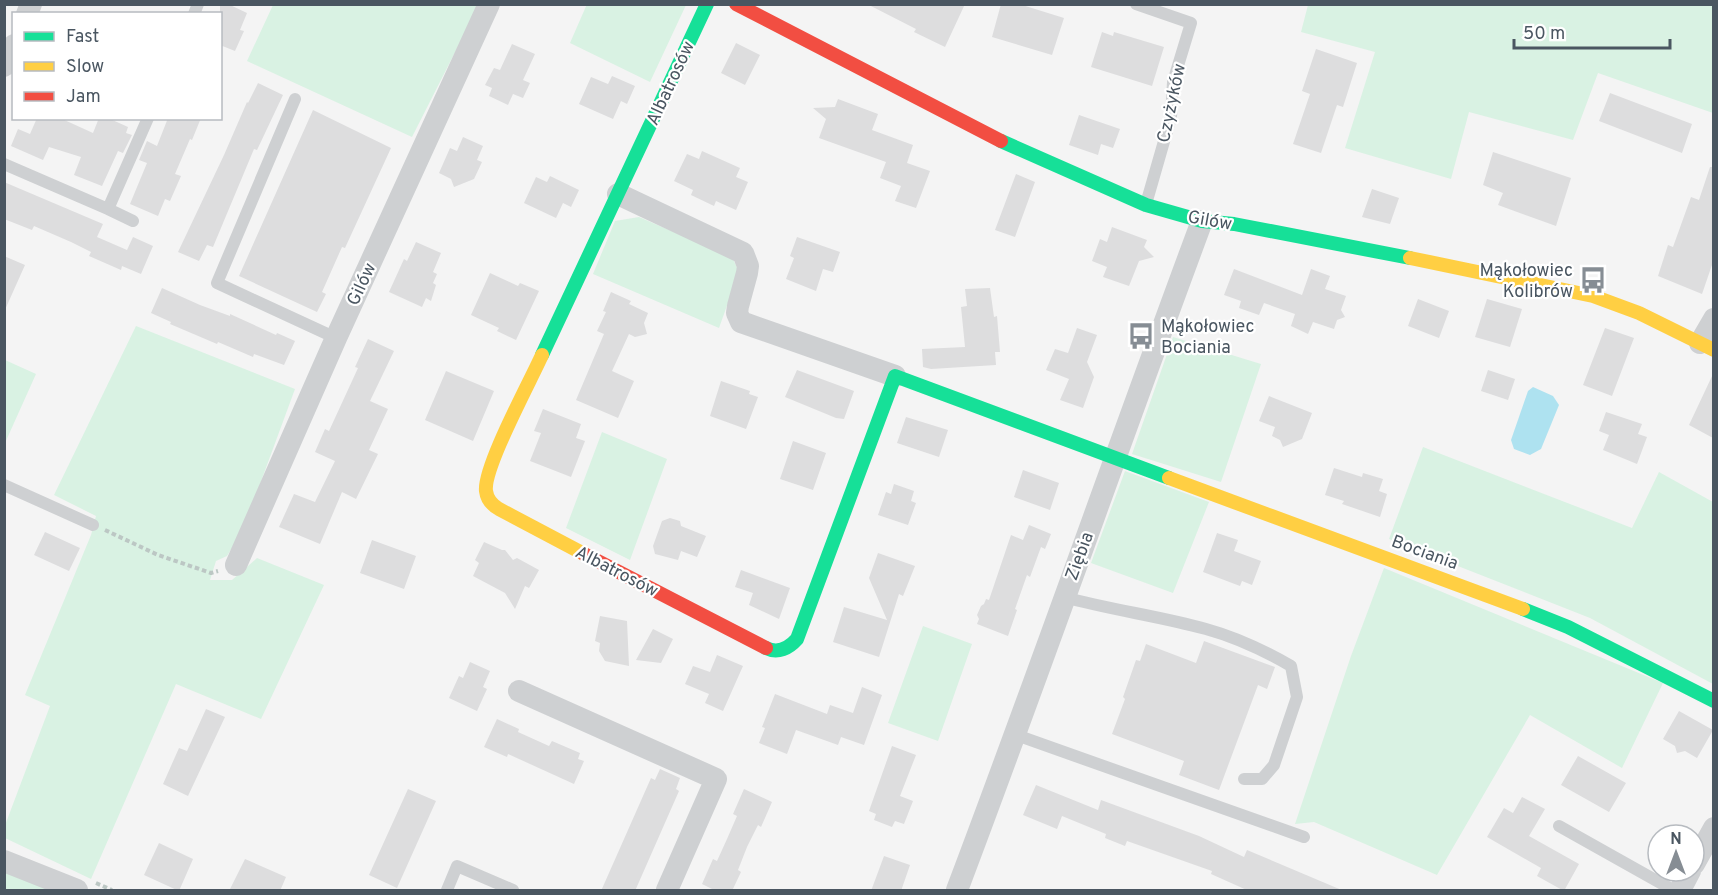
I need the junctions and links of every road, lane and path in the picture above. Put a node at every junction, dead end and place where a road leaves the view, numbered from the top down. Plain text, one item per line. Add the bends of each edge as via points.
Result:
1 (489, 4) edge
2 (707, 4) edge
3 (736, 4) edge
4 (1136, 4) edge
5 (12, 49) edge
6 (4, 66) edge
7 (295, 99) dead end
8 (147, 120) edge
9 (4, 164) edge
10 (618, 194) junction
11 (1146, 205) junction
12 (108, 209) junction
13 (133, 221) dead end
14 (1202, 221) junction
15 (1713, 319) edge
16 (336, 338) junction
17 (1707, 347) edge
18 (895, 376) junction
19 (1115, 459) junction
20 (4, 485) edge
21 (93, 525) joint
22 (236, 565) joint
23 (1065, 597) junction
24 (519, 691) dead end
25 (1713, 701) edge
26 (1016, 735) junction
27 (1244, 779) dead end
28 (1559, 826) dead end
29 (1304, 837) dead end
30 (4, 861) edge
31 (77, 891) edge
32 (447, 891) edge
33 (513, 891) edge
34 (667, 891) edge
35 (957, 891) edge
36 (1673, 891) edge

1 - 16 street, Gilów
2 - 10 street, Albatrosów
3 - 11 street, Gilów via 981,132
4 - 11 lane, Czyżyków via 1191,22 1173,82 1171,117
5 - 6 street
7 - 16 lane via 217,283
8 - 12 lane
9 - 12 lane
10 - 18 street via 743,253 748,266 737,313 741,322
10 - 18 street, Albatrosów via 497,452 485,493 492,504 771,650 780,651 791,647 796,639
11 - 14 street, Gilów
12 - 13 lane
14 - 17 street, Gilów via 1322,240 1593,296
14 - 19 street, Ziębia
15 - 17 street
16 - 22 street, Gilów
18 - 19 street
19 - 23 street, Ziębia
19 - 25 street, Bociania via 1568,627
20 - 21 lane
21 - 22 path via 158,555 211,573
23 - 26 street, Ziębia
23 - 27 lane via 1207,629 1291,666 1297,697 1274,765 1262,779
24 - 34 street via 716,779
26 - 29 lane
26 - 35 street, Ziębia
28 - 36 lane
30 - 31 street
32 - 33 lane via 457,866

